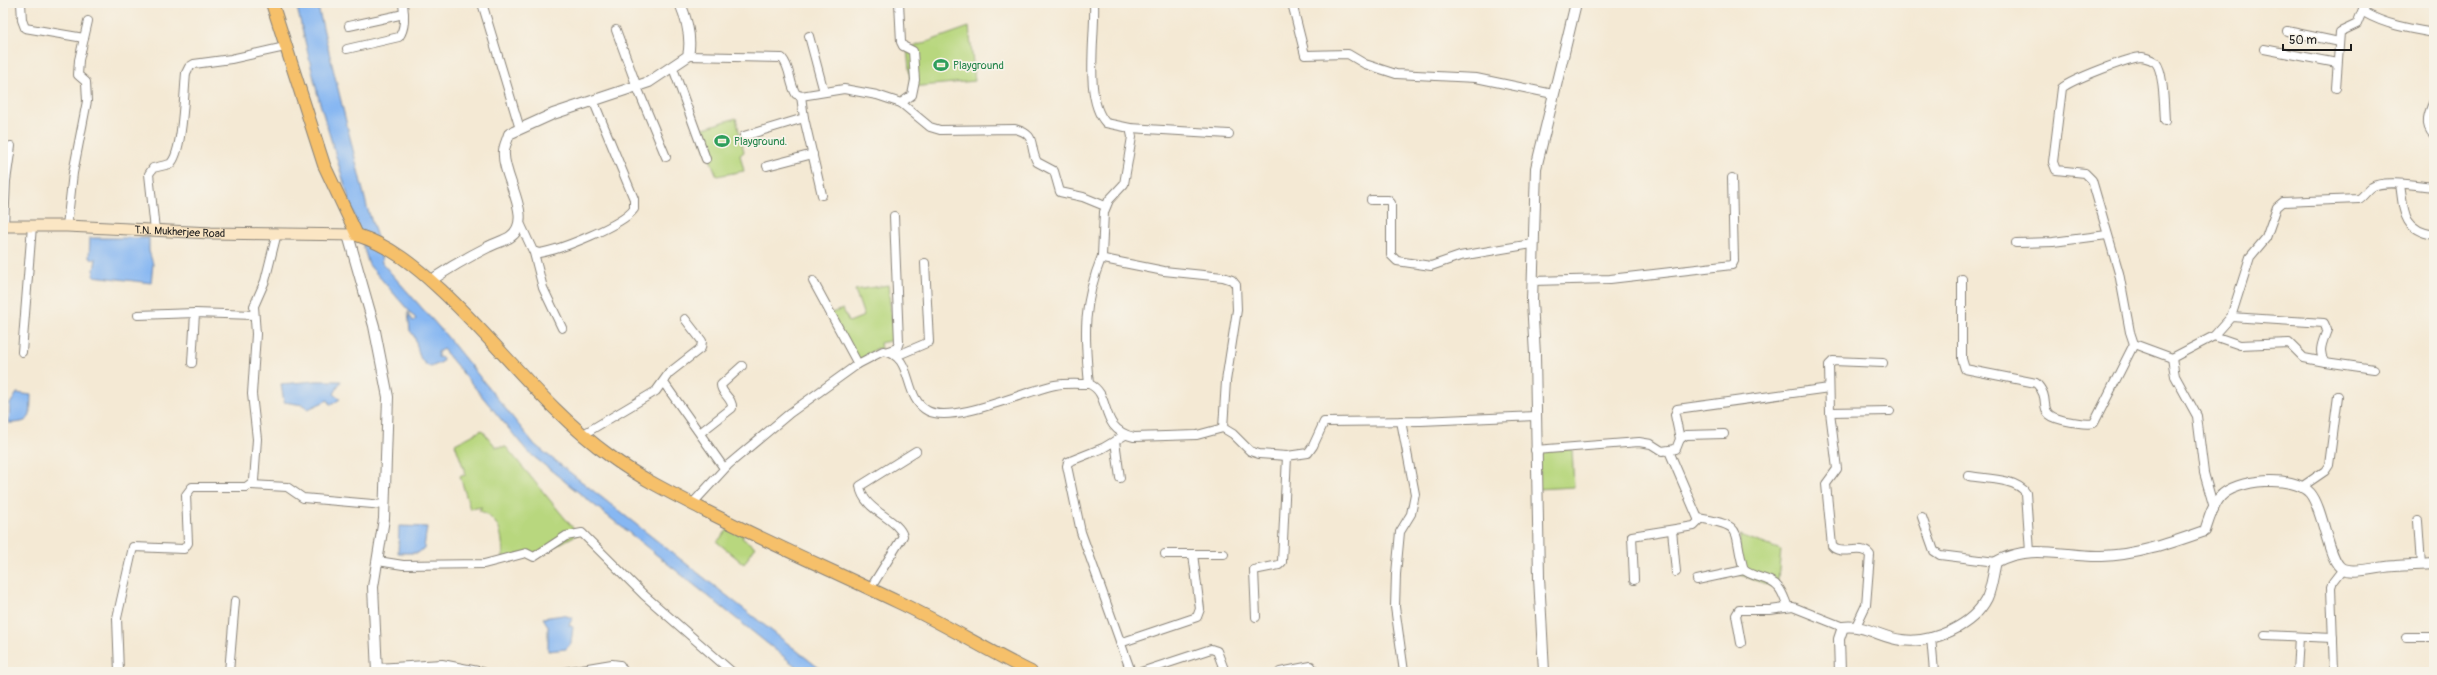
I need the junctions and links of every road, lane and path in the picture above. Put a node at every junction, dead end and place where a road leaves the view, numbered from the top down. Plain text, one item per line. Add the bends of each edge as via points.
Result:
1 (21, 3) edge
2 (272, 3) edge
3 (403, 3) edge
4 (482, 3) edge
5 (680, 3) edge
6 (899, 3) edge
7 (1094, 3) edge
8 (1292, 3) edge
9 (1576, 3) edge
10 (2363, 6) edge
11 (404, 14) junction
12 (88, 20) dead end
13 (349, 26) dead end
14 (616, 30) dead end
15 (2287, 31) dead end
16 (2434, 33) edge
17 (809, 36) dead end
18 (84, 38) junction
19 (2339, 42) junction
20 (285, 47) junction
21 (347, 49) dead end
22 (2264, 49) dead end
23 (688, 56) junction
24 (2337, 63) junction
25 (673, 68) junction
26 (637, 87) junction
27 (2336, 88) dead end
28 (824, 92) junction
29 (1553, 94) junction
30 (801, 96) junction
31 (594, 100) junction
32 (2434, 101) edge
33 (900, 103) junction
34 (804, 118) junction
35 (2165, 121) dead end
36 (520, 128) junction
37 (1130, 128) junction
38 (1229, 134) dead end
39 (2434, 135) edge
40 (744, 136) dead end
41 (11, 146) dead end
42 (813, 154) junction
43 (666, 157) dead end
44 (706, 158) dead end
45 (768, 166) dead end
46 (1732, 178) dead end
47 (2400, 184) junction
48 (2434, 187) edge
49 (822, 195) dead end
50 (1371, 200) dead end
51 (1105, 206) junction
52 (894, 216) dead end
53 (520, 223) junction
54 (4, 226) edge
55 (32, 226) junction
56 (67, 226) junction
57 (155, 230) junction
58 (278, 233) junction
59 (353, 235) junction
60 (2107, 235) junction
61 (2434, 235) edge
62 (2016, 243) dead end
63 (1532, 244) junction
64 (534, 253) junction
65 (1102, 256) junction
66 (925, 263) dead end
67 (1962, 279) dead end
68 (430, 281) junction
69 (813, 281) dead end
70 (1532, 281) junction
71 (195, 313) junction
72 (138, 315) dead end
73 (254, 315) junction
74 (2231, 317) junction
75 (685, 319) dead end
76 (562, 328) dead end
77 (2214, 336) junction
78 (2134, 344) junction
79 (888, 351) junction
80 (22, 352) dead end
81 (896, 356) junction
82 (2172, 358) junction
83 (2325, 362) junction
84 (192, 363) dead end
85 (1883, 363) dead end
86 (858, 364) junction
87 (742, 366) dead end
88 (2374, 369) dead end
89 (664, 383) junction
90 (1089, 384) junction
91 (1829, 388) junction
92 (2338, 396) dead end
93 (1890, 411) dead end
94 (1830, 412) junction
95 (1535, 416) junction
96 (1401, 422) junction
97 (1223, 428) junction
98 (700, 433) junction
99 (1724, 434) dead end
100 (582, 435) junction
101 (1125, 435) junction
102 (1680, 438) junction
103 (1115, 441) junction
104 (1536, 450) junction
105 (916, 451) dead end
106 (1669, 451) junction
107 (1287, 456) junction
108 (724, 468) junction
109 (1969, 476) dead end
110 (1120, 478) dead end
111 (251, 485) junction
112 (2303, 486) junction
113 (692, 504) junction
114 (384, 505) junction
115 (2214, 508) junction
116 (1922, 517) dead end
117 (1698, 518) junction
118 (2418, 521) dead end
119 (1672, 530) junction
120 (2030, 552) junction
121 (1165, 554) dead end
122 (1193, 554) junction
123 (1224, 554) dead end
124 (378, 561) junction
125 (1996, 562) junction
126 (2434, 564) edge
127 (2421, 565) junction
128 (2343, 569) junction
129 (1744, 570) junction
130 (1676, 572) dead end
131 (1634, 580) dead end
132 (1697, 580) dead end
133 (870, 589) junction
134 (235, 601) dead end
135 (1788, 607) junction
136 (1256, 617) dead end
137 (1856, 626) junction
138 (1843, 627) junction
139 (2265, 635) dead end
140 (2434, 636) edge
141 (2299, 637) junction
142 (2406, 637) dead end
143 (1931, 638) junction
144 (2333, 638) junction
145 (1120, 643) junction
146 (1741, 644) dead end
147 (377, 670) edge
148 (2334, 670) dead end
149 (119, 672) edge
150 (229, 672) edge
151 (483, 672) edge
152 (564, 672) edge
153 (624, 672) edge
154 (732, 672) edge
155 (1031, 672) edge
156 (1131, 672) edge
157 (1141, 672) edge
158 (1225, 672) edge
159 (1280, 672) edge
160 (1315, 672) edge
161 (1404, 672) edge
162 (1544, 672) edge
163 (1840, 672) edge
164 (1934, 672) edge
165 (2297, 672) edge

1 - 18 street via 25,28
2 - 20 main road
3 - 11 street
4 - 36 street
5 - 23 street via 688,27
6 - 33 street via 901,42 913,51 915,80 912,95
7 - 37 street via 1092,68 1099,110 1106,122
8 - 29 street via 1305,55 1348,54 1365,64 1396,74 1476,78
9 - 29 street
10 - 16 street via 2373,18
10 - 19 street via 2357,24 2340,32
11 - 13 street
11 - 21 street via 403,31 399,37
12 - 18 street
14 - 26 street
15 - 19 street
17 - 28 street
18 - 56 street via 78,75 86,82 87,101 73,173
19 - 24 street
20 - 57 street via 189,67 176,155 170,164 153,168 149,174
20 - 59 main road via 324,165
22 - 24 street
23 - 25 street
23 - 30 street via 782,58 786,63 793,90
24 - 27 street
25 - 26 street
25 - 44 street
26 - 31 street
26 - 43 street
28 - 30 street
28 - 33 street via 853,90
29 - 63 street via 1536,168
30 - 34 street
31 - 36 street
31 - 64 street via 634,199 634,208 623,220 600,231
32 - 39 street via 2428,124 2429,131
33 - 51 street via 930,127 940,130 1015,128 1026,132 1031,137 1037,162 1054,171 1060,192 1088,198
34 - 40 street
34 - 42 street
35 - 60 street via 2160,71 2157,64 2150,59 2141,57 2121,63 2076,79 2062,88 2054,168 2061,172 2089,175
36 - 53 street via 510,134 504,151 505,168 519,205
37 - 38 street
37 - 51 street via 1132,137 1124,184
41 - 54 street
42 - 45 street
42 - 49 street
46 - 70 street via 1732,265 1610,280
47 - 48 street
47 - 61 street via 2404,212 2410,226
47 - 74 street via 2372,187 2359,199 2283,202 2277,207 2266,238 2250,257
50 - 63 street via 1388,200 1391,203 1391,255 1397,261 1431,266 1460,256
51 - 65 street
52 - 79 street via 899,342 897,348
53 - 64 street
53 - 68 street via 510,237 488,246
54 - 55 main road, T.N. Mukherjee Road
55 - 56 main road, T.N. Mukherjee Road
55 - 80 street
56 - 57 main road, T.N. Mukherjee Road
57 - 58 main road, T.N. Mukherjee Road
58 - 59 main road, T.N. Mukherjee Road
58 - 73 street via 265,280 256,298
59 - 68 main road via 386,246
59 - 114 street via 388,397
60 - 62 street via 2053,242
60 - 78 street via 2119,273
63 - 70 street
64 - 76 street via 543,288
65 - 90 street via 1091,284 1087,310
65 - 97 street via 1104,259 1164,271 1223,277 1232,280 1236,285 1237,310 1226,381
66 - 81 street via 929,342
67 - 78 street via 1962,359 1965,369 2036,383 2041,388 2045,410 2055,419 2094,423
68 - 100 main road via 461,309
69 - 86 street
70 - 95 street
71 - 72 street
71 - 73 street
71 - 84 street
73 - 111 street via 256,334 252,394 257,439 254,480
74 - 77 street
74 - 83 street via 2324,323 2327,330 2320,351
75 - 89 street via 703,345 669,373
77 - 82 street
77 - 83 street via 2240,345 2289,343 2304,358
78 - 82 street
79 - 81 street
79 - 86 street via 878,352
81 - 90 street via 907,372 912,396 921,407 938,414 970,411 1056,385
82 - 115 street via 2175,376 2197,416 2204,472
83 - 88 street
85 - 91 street via 1833,361 1829,365
86 - 108 street via 790,413
87 - 98 street via 721,385 731,401 732,408
89 - 98 street
89 - 100 street via 656,391
90 - 101 street via 1099,392 1110,422 1116,430
91 - 94 street
91 - 102 street via 1677,409 1675,415
92 - 112 street via 2329,465 2325,472
93 - 94 street
94 - 137 street via 1837,469 1826,484 1832,546 1838,550 1863,550 1870,555 1866,605
95 - 96 street
95 - 104 street
96 - 107 street via 1324,422 1308,453
96 - 161 street via 1415,494 1411,514 1400,532 1396,574 1396,607
97 - 101 street via 1197,435
97 - 107 street via 1239,438 1250,451
98 - 108 street
99 - 102 street
100 - 113 main road via 625,467
101 - 103 street
102 - 106 street via 1676,449
103 - 110 street
103 - 145 street via 1068,462 1067,466 1081,532
104 - 106 street via 1639,442
104 - 162 street
105 - 133 street via 860,486 872,507 897,527 903,536
106 - 117 street
107 - 136 street via 1282,562 1279,566 1254,570
108 - 113 street
109 - 120 street via 2014,483 2022,488 2026,493
111 - 114 street via 286,487 303,498
111 - 149 street via 192,487 186,495 186,547 133,547 117,618
112 - 115 street via 2284,481 2254,482 2237,487 2221,496
112 - 128 street via 2321,511 2330,547 2337,563
113 - 133 main road via 768,543
114 - 124 street
115 - 120 street via 2205,530 2136,553 2102,556
116 - 125 street via 1934,552 1940,555
117 - 119 street via 1698,524 1694,526
117 - 129 street via 1725,522 1737,532
118 - 127 street
119 - 130 street
119 - 131 street via 1632,536 1630,539
120 - 125 street via 2008,555
121 - 122 street
122 - 123 street
122 - 145 street via 1200,609 1197,617
124 - 147 street via 373,587
124 - 154 street via 403,565 477,564 526,553 534,557 566,536 582,533 669,618
125 - 143 street via 1987,598 1976,612 1946,633
126 - 127 street
127 - 128 street via 2354,571
128 - 144 street via 2333,582 2332,588
129 - 132 street
129 - 135 street via 1774,582
133 - 155 main road via 934,619
134 - 150 street
135 - 138 street
135 - 146 street via 1770,610 1745,609 1737,612
137 - 138 street
137 - 143 street via 1902,640
138 - 163 street via 1839,639
139 - 141 street
140 - 142 street
141 - 144 street
141 - 165 street
143 - 164 street
144 - 148 street
145 - 156 street
147 - 151 street via 442,664
152 - 153 street via 612,664 620,665
157 - 158 street via 1211,649 1217,651
159 - 160 street via 1312,666

